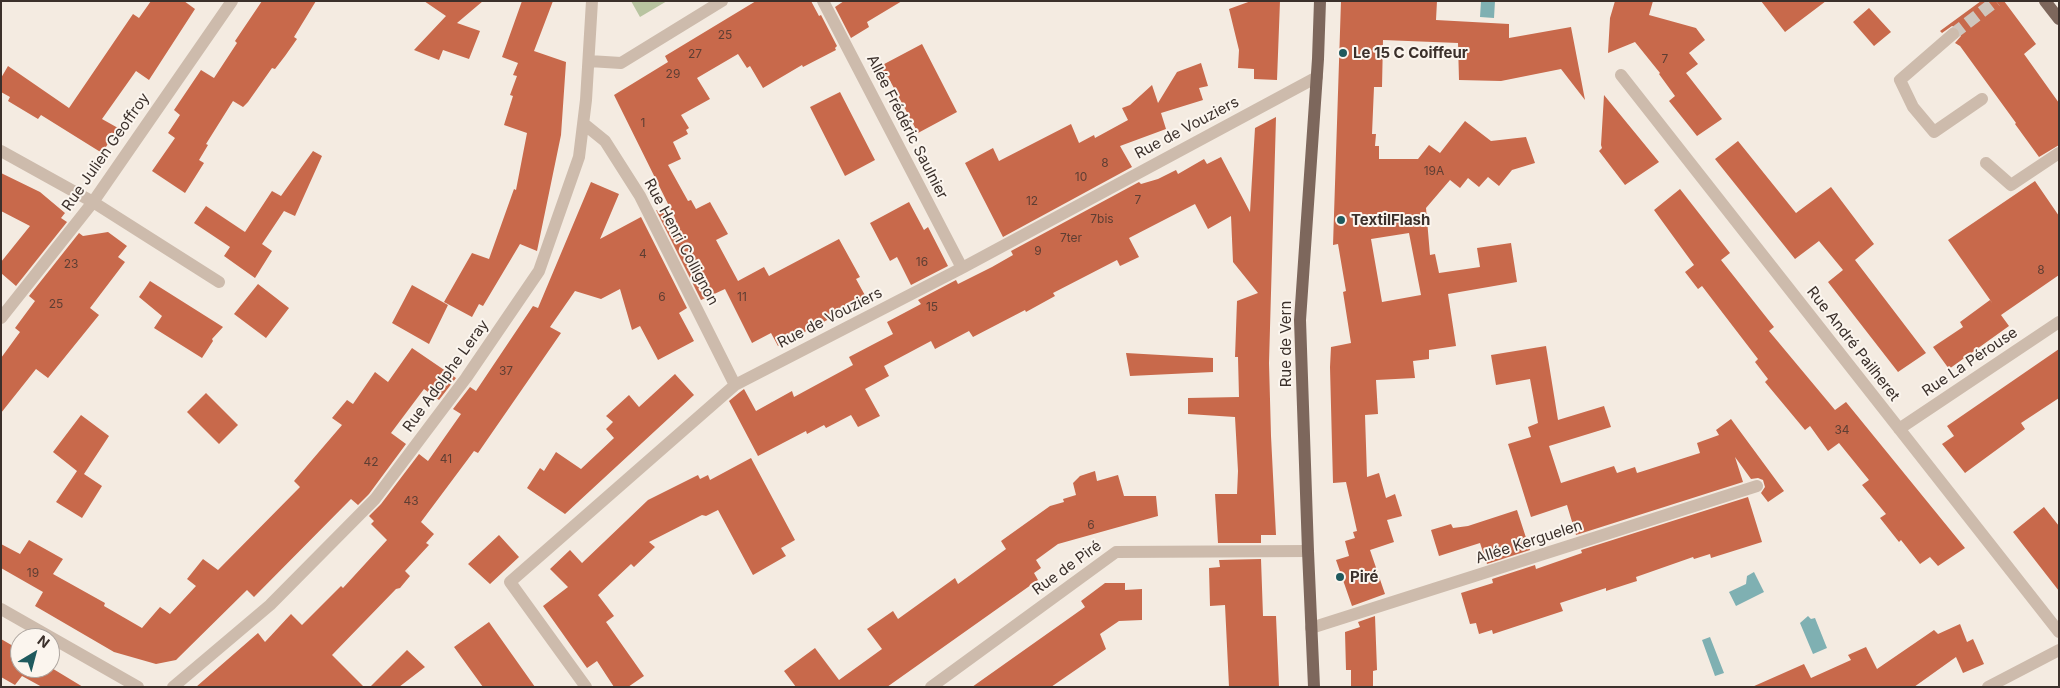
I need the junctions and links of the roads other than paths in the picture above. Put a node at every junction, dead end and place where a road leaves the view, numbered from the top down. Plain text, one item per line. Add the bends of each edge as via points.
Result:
1 (232, 1) edge
2 (592, 1) edge
3 (722, 1) edge
4 (823, 1) edge
5 (1320, 1) edge
6 (2045, 1) edge
7 (2059, 19) edge
8 (1953, 34) tunnel mouth
9 (589, 61) junction
10 (1621, 75) dead end
11 (1317, 77) junction
12 (1982, 99) dead end
13 (584, 124) junction
14 (1, 150) edge
15 (2059, 153) edge
16 (1986, 163) dead end
17 (93, 202) junction
18 (962, 268) junction
19 (219, 282) dead end
20 (1, 318) edge
21 (2059, 322) edge
22 (734, 385) junction
23 (1899, 429) junction
24 (1757, 486) dead end
25 (1308, 552) junction
26 (1, 609) edge
27 (1311, 628) junction
28 (2059, 632) edge
29 (2059, 650) edge
30 (138, 687) edge
31 (173, 687) edge
32 (586, 687) edge
33 (931, 687) edge
34 (1314, 687) edge
35 (1988, 687) edge

1 - 17 street, Rue Julien Geoffroy
2 - 9 street, Rue Adolphe Leray
3 - 9 street via 621,63
4 - 18 street, Allée Frédéric Saulnier
5 - 11 main road, Rue de Vern
6 - 7 main road
8 - 12 street via 1900,80 1913,107 1934,132
9 - 13 street, Rue Adolphe Leray
10 - 23 street, Rue André Pailheret
11 - 18 street, Rue de Vouziers
11 - 25 main road, Rue de Vern via 1300,320
13 - 22 street, Rue Henri Collignon via 605,141 640,196
13 - 31 street, Rue Adolphe Leray via 579,157 539,271 466,378 395,474 348,528 270,605
14 - 17 street
15 - 16 street via 2011,186
17 - 19 street
17 - 20 street, Rue Julien Geoffroy
18 - 22 street, Rue de Vouziers
21 - 23 street, Rue La Pérouse
22 - 32 street, Rue de Vouziers via 510,582
23 - 28 street, Rue André Pailheret
24 - 27 street, Allée Kerguelen
25 - 27 main road, Rue de Vern
25 - 33 street, Rue de Piré via 1116,552
26 - 30 street
27 - 34 main road, Rue de Vern
29 - 35 street

